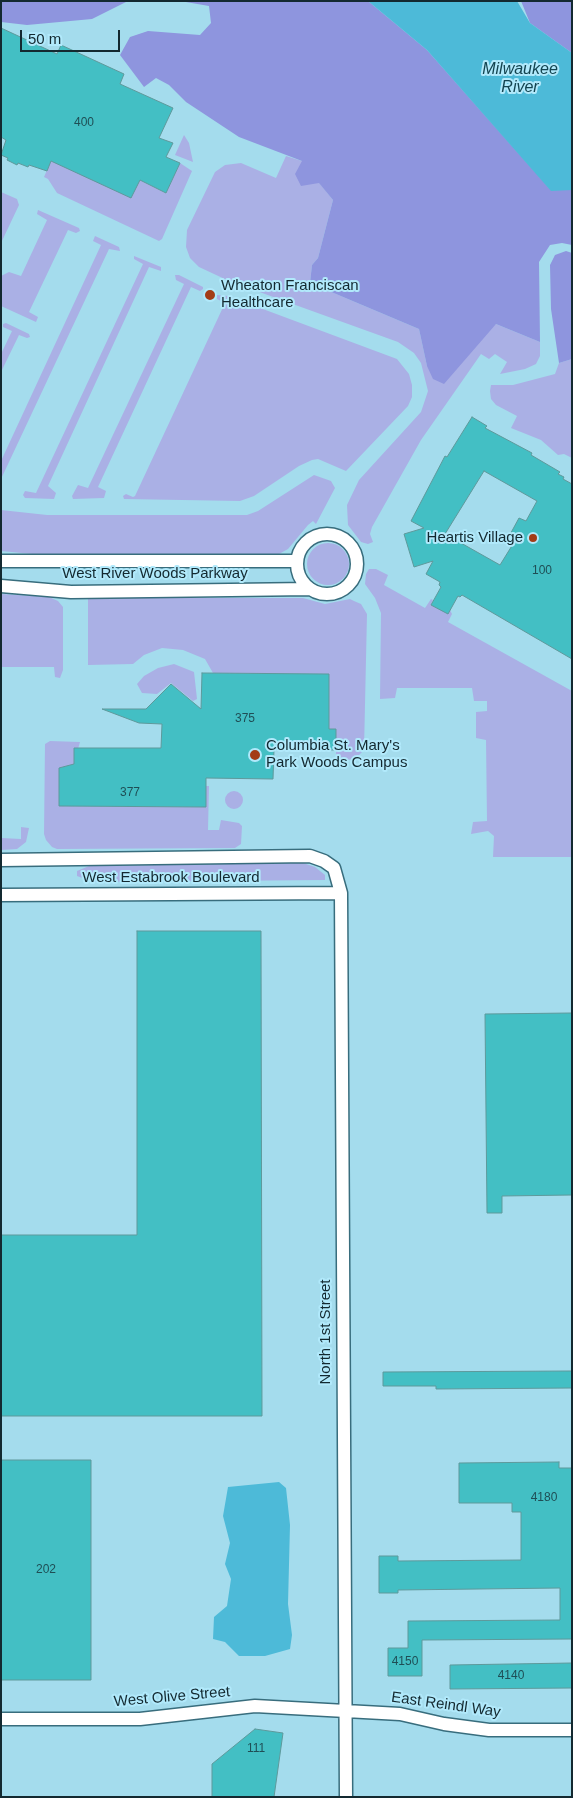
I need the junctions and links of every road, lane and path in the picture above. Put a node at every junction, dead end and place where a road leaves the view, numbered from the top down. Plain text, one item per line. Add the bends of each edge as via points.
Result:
1 (1, 561) edge
2 (297, 561) junction
3 (1, 586) edge
4 (310, 589) junction
5 (1, 860) edge
6 (334, 868) joint
7 (342, 893) junction
8 (1, 895) edge
9 (346, 1712) junction
10 (1, 1719) edge
11 (572, 1730) edge
12 (346, 1797) edge

1 - 2 street, West River Woods Parkway
2 - 4 street via 301,579
2 - 4 street, West River Woods Parkway via 305,542 323,534 342,537 354,550 357,568 349,584 333,594
3 - 4 street, West River Woods Parkway via 71,592
5 - 6 street, West Estabrook Boulevard via 310,856
6 - 7 street, North 1st Street
7 - 8 street, West Estabrook Boulevard
7 - 9 street, North 1st Street
9 - 10 street, West Olive Street via 255,1706 140,1719
9 - 11 street, East Reindl Way via 400,1714 489,1730
9 - 12 street, North 1st Street

